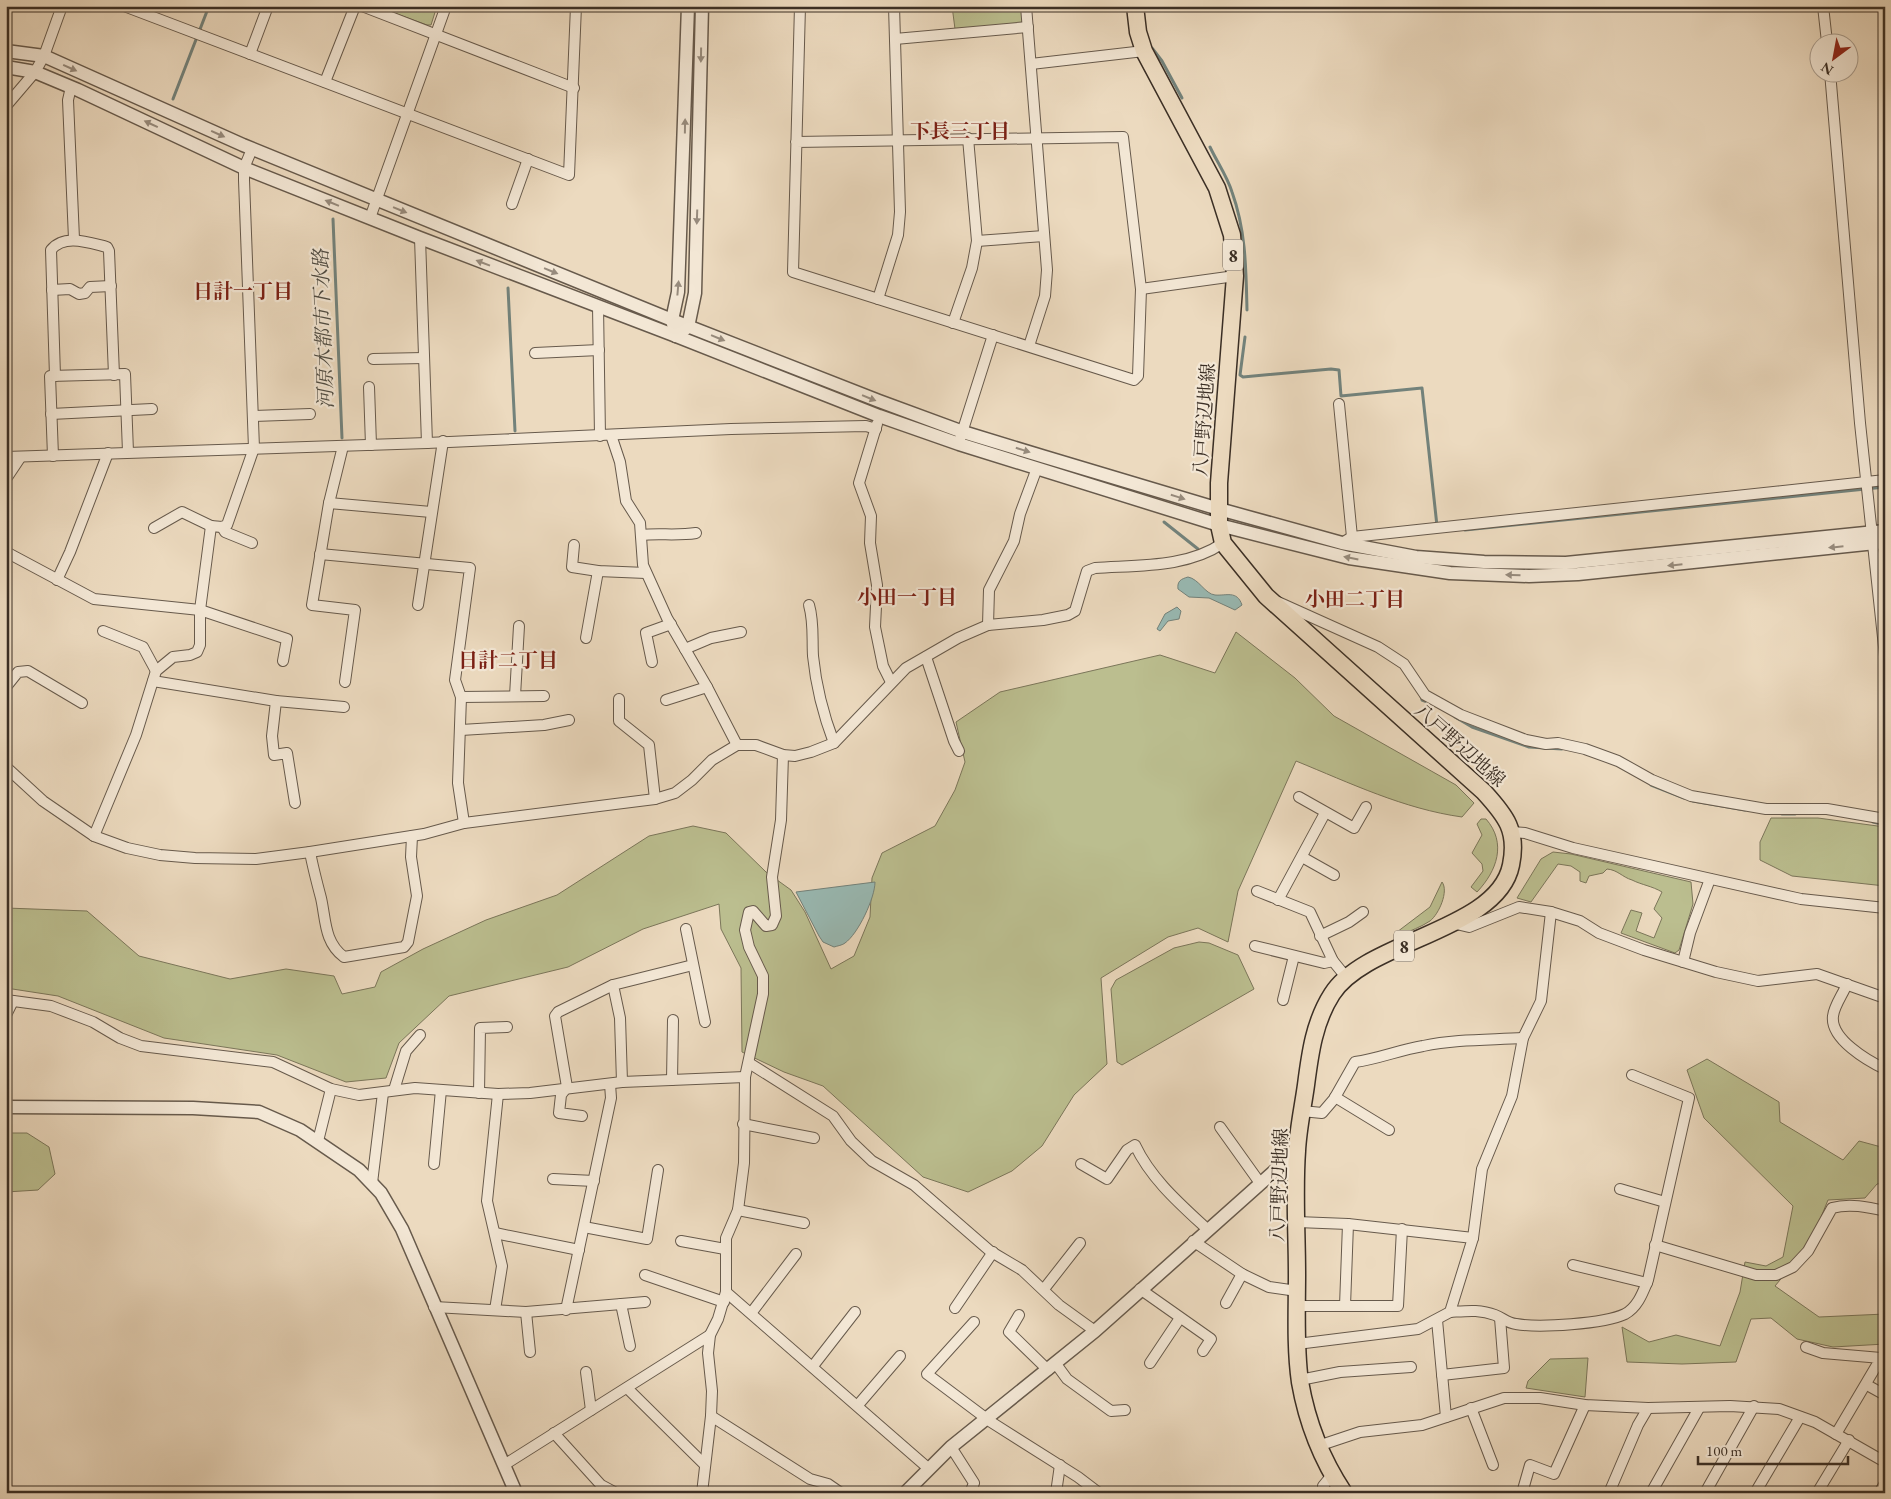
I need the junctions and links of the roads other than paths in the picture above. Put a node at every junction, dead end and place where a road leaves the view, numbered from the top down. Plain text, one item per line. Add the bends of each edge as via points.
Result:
1 (62, 6) edge
2 (124, 6) edge
3 (268, 6) edge
4 (355, 6) edge
5 (362, 6) edge
6 (446, 6) edge
7 (576, 6) edge
8 (688, 6) edge
9 (702, 6) edge
10 (800, 6) edge
11 (894, 6) edge
12 (1026, 6) edge
13 (1136, 6) edge
14 (1823, 6) edge
15 (139, 9) edge
16 (1028, 27) junction
17 (1826, 32) edge
18 (436, 35) junction
19 (894, 39) junction
20 (6, 50) edge
21 (1144, 51) junction
22 (250, 54) junction
23 (44, 56) junction
24 (1031, 64) junction
25 (6, 67) edge
26 (35, 72) junction
27 (325, 82) junction
28 (1831, 82) edge
29 (71, 87) junction
30 (574, 88) junction
31 (6, 106) edge
32 (409, 113) junction
33 (1036, 137) junction
34 (968, 138) junction
35 (897, 140) junction
36 (796, 142) junction
37 (252, 149) junction
38 (528, 159) junction
39 (244, 168) junction
40 (377, 201) junction
41 (512, 204) dead end
42 (370, 218) junction
43 (1044, 236) junction
44 (420, 238) junction
45 (74, 239) junction
46 (977, 241) junction
47 (1235, 276) junction
48 (111, 286) junction
49 (1142, 289) junction
50 (52, 290) junction
51 (878, 299) junction
52 (598, 306) junction
53 (672, 320) junction
54 (953, 323) junction
55 (688, 326) junction
56 (993, 335) junction
57 (676, 336) junction
58 (1029, 346) junction
59 (598, 350) junction
60 (535, 353) dead end
61 (424, 358) junction
62 (374, 359) dead end
63 (114, 375) junction
64 (55, 376) junction
65 (370, 387) dead end
66 (1339, 404) dead end
67 (152, 409) dead end
68 (127, 410) junction
69 (51, 414) junction
70 (310, 414) dead end
71 (253, 416) junction
72 (877, 422) junction
73 (606, 435) junction
74 (961, 438) junction
75 (443, 441) junction
76 (427, 443) junction
77 (371, 444) junction
78 (343, 446) junction
79 (254, 448) junction
80 (128, 452) junction
81 (108, 453) junction
82 (53, 456) junction
83 (6, 458) edge
84 (20, 458) junction
85 (1038, 468) junction
86 (6, 479) edge
87 (1885, 480) edge
88 (1868, 482) junction
89 (329, 503) junction
90 (431, 512) junction
91 (1219, 517) junction
92 (211, 526) junction
93 (222, 527) junction
94 (154, 528) dead end
95 (696, 533) dead end
96 (641, 535) junction
97 (1879, 537) edge
98 (1347, 540) junction
99 (1224, 543) junction
100 (252, 544) dead end
101 (574, 545) dead end
102 (6, 552) edge
103 (320, 554) junction
104 (424, 565) junction
105 (598, 571) junction
106 (646, 573) junction
107 (57, 580) junction
108 (1266, 596) junction
109 (418, 605) dead end
110 (809, 606) dead end
111 (200, 610) junction
112 (670, 624) junction
113 (988, 625) junction
114 (519, 626) dead end
115 (103, 631) dead end
116 (741, 632) dead end
117 (586, 638) dead end
118 (685, 649) junction
119 (1885, 656) edge
120 (926, 657) junction
121 (283, 661) dead end
122 (652, 662) dead end
123 (154, 676) junction
124 (345, 682) dead end
125 (891, 682) junction
126 (6, 687) edge
127 (707, 687) junction
128 (515, 696) junction
129 (544, 696) dead end
130 (461, 697) junction
131 (619, 699) dead end
132 (666, 700) dead end
133 (276, 701) junction
134 (82, 703) dead end
135 (344, 707) dead end
136 (569, 720) dead end
137 (461, 730) junction
138 (834, 743) junction
139 (737, 745) junction
140 (959, 751) dead end
141 (782, 755) junction
142 (6, 767) edge
143 (1299, 797) dead end
144 (656, 799) junction
145 (295, 803) dead end
146 (1366, 807) dead end
147 (1326, 813) junction
148 (1885, 820) edge
149 (464, 823) junction
150 (1512, 832) junction
151 (94, 836) junction
152 (412, 836) junction
153 (310, 852) junction
154 (1302, 857) junction
155 (1334, 876) dead end
156 (1710, 879) junction
157 (1257, 891) dead end
158 (1278, 900) junction
159 (1885, 908) edge
160 (1363, 912) dead end
161 (1551, 912) junction
162 (1452, 923) junction
163 (686, 929) dead end
164 (1320, 936) junction
165 (1256, 946) dead end
166 (1294, 956) junction
167 (1333, 961) junction
168 (1683, 962) junction
169 (693, 965) junction
170 (1346, 977) junction
171 (1847, 984) junction
172 (612, 985) junction
173 (1885, 998) edge
174 (10, 1000) edge
175 (1283, 1000) dead end
176 (6, 1015) edge
177 (673, 1020) dead end
178 (705, 1022) dead end
179 (507, 1027) dead end
180 (420, 1035) dead end
181 (1524, 1038) junction
182 (749, 1063) junction
183 (1885, 1070) edge
184 (1632, 1075) dead end
185 (745, 1077) junction
186 (672, 1080) junction
187 (622, 1082) junction
188 (610, 1084) junction
189 (567, 1087) junction
190 (331, 1089) junction
191 (394, 1090) junction
192 (441, 1090) junction
193 (382, 1093) junction
194 (479, 1093) junction
195 (498, 1094) junction
196 (1335, 1097) junction
197 (6, 1108) edge
198 (1302, 1111) junction
199 (582, 1116) dead end
200 (743, 1124) junction
201 (1220, 1127) dead end
202 (1389, 1130) dead end
203 (814, 1138) dead end
204 (318, 1141) junction
205 (1297, 1151) junction
206 (434, 1164) dead end
207 (1081, 1164) dead end
208 (658, 1170) dead end
209 (553, 1179) dead end
210 (594, 1181) junction
211 (372, 1182) junction
212 (1260, 1183) junction
213 (1620, 1188) dead end
214 (1665, 1202) junction
215 (738, 1210) junction
216 (1885, 1211) edge
217 (1297, 1222) junction
218 (804, 1223) dead end
219 (1348, 1224) junction
220 (584, 1227) junction
221 (1207, 1229) junction
222 (1402, 1229) junction
223 (495, 1233) junction
224 (1474, 1238) junction
225 (681, 1241) dead end
226 (1193, 1241) junction
227 (1080, 1243) dead end
228 (1655, 1244) junction
229 (725, 1249) junction
230 (578, 1250) junction
231 (993, 1252) junction
232 (796, 1254) dead end
233 (1573, 1265) dead end
234 (1242, 1274) junction
235 (645, 1275) dead end
236 (1647, 1283) junction
237 (1044, 1289) junction
238 (1140, 1289) junction
239 (725, 1297) junction
240 (1297, 1298) junction
241 (645, 1302) dead end
242 (1226, 1303) dead end
243 (621, 1304) junction
244 (1346, 1306) junction
245 (434, 1307) junction
246 (955, 1308) dead end
247 (494, 1310) junction
248 (566, 1310) junction
249 (526, 1312) junction
250 (752, 1312) junction
251 (855, 1312) dead end
252 (1450, 1312) junction
253 (1019, 1315) dead end
254 (1180, 1318) junction
255 (1500, 1318) junction
256 (1437, 1320) junction
257 (974, 1322) dead end
258 (1095, 1330) junction
259 (710, 1335) junction
260 (1298, 1344) junction
261 (630, 1346) dead end
262 (1806, 1347) dead end
263 (1203, 1351) dead end
264 (530, 1352) dead end
265 (900, 1356) dead end
266 (1150, 1363) dead end
267 (813, 1366) junction
268 (1052, 1367) junction
269 (1411, 1367) dead end
270 (586, 1372) dead end
271 (1442, 1375) junction
272 (1300, 1380) junction
273 (1867, 1385) junction
274 (627, 1388) junction
275 (1885, 1395) edge
276 (858, 1405) junction
277 (1585, 1405) junction
278 (1754, 1406) junction
279 (1471, 1408) junction
280 (1648, 1408) junction
281 (1699, 1408) junction
282 (591, 1410) junction
283 (1125, 1410) dead end
284 (711, 1416) junction
285 (1446, 1417) junction
286 (1800, 1417) junction
287 (986, 1418) junction
288 (554, 1433) junction
289 (1836, 1434) junction
290 (1848, 1440) junction
291 (1318, 1446) junction
292 (951, 1447) junction
293 (1885, 1462) edge
294 (705, 1464) junction
295 (504, 1465) junction
296 (1060, 1465) junction
297 (1493, 1465) dead end
298 (928, 1468) junction
299 (1332, 1475) junction
300 (1885, 1483) edge
301 (516, 1493) edge
302 (616, 1493) edge
303 (702, 1493) edge
304 (841, 1493) edge
305 (905, 1493) edge
306 (970, 1493) edge
307 (1056, 1493) edge
308 (1099, 1493) edge
309 (1323, 1493) edge
310 (1344, 1493) edge
311 (1522, 1493) edge
312 (1609, 1493) edge
313 (1651, 1493) edge
314 (1705, 1493) edge
315 (1755, 1493) edge
316 (1818, 1493) edge
317 (1879, 1493) edge

1 - 23 street
2 - 15 street
3 - 22 street
4 - 27 street
5 - 18 street
6 - 18 street
7 - 30 street
53 -> 8 street via 678,292
9 -> 55 street via 695,293
10 - 36 street
11 - 19 street
12 - 16 street
13 - 21 main road, 八戸野辺地線 / 8 via 1138,32
14 - 17 street
15 - 22 street
16 - 19 street
16 - 24 street
18 - 30 street
18 - 32 street
19 - 35 street
20 - 23 street
21 - 24 street
21 - 47 main road, 八戸野辺地線 / 8 via 1216,188 1232,235
22 - 27 street
23 - 26 street
23 -> 37 street
24 - 33 street
25 - 26 street
26 - 29 street
26 - 31 street
27 - 32 street
28 - 88 street via 1859,414
39 -> 29 street
29 - 45 street via 68,100
30 - 38 street via 569,174
32 - 38 street
32 - 40 street
33 - 34 street
33 - 43 street
33 - 49 street via 1123,137
34 - 35 street
34 - 46 street
35 - 36 street
35 - 51 street via 898,235
36 - 51 street via 793,272
37 - 39 street
37 - 40 street
38 - 41 street
42 -> 39 street
39 - 71 street
40 - 42 street
40 -> 53 street
42 - 44 street
43 - 46 street
43 - 58 street via 1045,296
52 -> 44 street
44 - 61 street
45 - 48 street via 108,247
45 - 50 street via 51,250
46 - 54 street via 972,268
47 - 49 street
47 - 91 main road, 八戸野辺地線 / 8
48 - 50 street via 90,287 79,294 70,288
48 - 63 street
49 - 58 street via 1138,376 1134,380
50 - 64 street
51 - 54 street
52 - 57 street
52 - 59 street
53 - 55 street
53 - 57 street
54 - 56 street
55 - 57 street
55 -> 74 street via 879,401
56 - 58 street
56 - 74 street
57 - 72 street
59 - 60 street
59 - 73 street
61 - 62 street
61 - 76 street
63 - 64 street
63 - 68 street via 125,374
64 - 69 street via 50,376
65 - 77 street
66 - 98 street
67 - 68 street
68 - 69 street
68 - 80 street
69 - 82 street
70 - 71 street
71 - 79 street
72 - 73 street via 866,426
72 - 74 street
72 - 125 street via 859,482 871,516 870,542 877,585 874,627 882,666
73 - 75 street
73 - 96 street via 620,462 626,501 640,523
74 - 85 street
74 -> 91 street
75 - 76 street
75 - 90 street
76 - 77 street
77 - 78 street
78 - 79 street
78 - 89 street
79 - 80 street
79 - 93 street via 227,525
80 - 81 street
81 - 82 street
81 - 107 street
82 - 84 street
83 - 84 street
84 - 86 street
85 - 91 street
85 - 113 street via 1020,514 1014,540 989,590
87 - 88 street
88 - 97 street
88 - 98 street
89 - 90 street
89 - 103 street
90 - 104 street
97 -> 91 street via 1578,574 1529,576 1450,573 1349,558
91 - 98 street
91 - 99 main road, 八戸野辺地線 / 8
92 - 93 street
92 - 94 street via 182,512
92 - 111 street
93 - 100 street via 225,532
95 - 96 street
96 - 106 street
97 - 98 street via 1566,563 1416,557
97 - 119 street
99 - 108 main road, 八戸野辺地線 / 8
99 - 113 street via 1200,556 1171,562 1095,568 1087,571 1075,611 1068,615
101 - 105 street via 572,567
102 - 107 street
103 - 104 street
103 - 124 street via 312,605 355,610
104 - 109 street
104 - 130 street via 470,568 455,680
105 - 106 street
105 - 117 street
106 - 112 street
107 - 111 street via 94,599
108 - 148 street via 1378,647 1404,664 1425,695 1461,714 1526,740 1585,748 1691,796 1766,809 1827,809
108 - 150 main road, 八戸野辺地線 / 8 via 1484,792 1504,814
110 - 138 street via 822,713
111 - 121 street via 287,639
111 - 123 street via 197,652 173,657
112 - 118 street
112 - 122 street via 646,633
113 - 120 street
114 - 128 street
115 - 123 street via 143,647
116 - 118 street via 711,638
118 - 127 street
120 - 125 street via 906,668
120 - 140 street
123 - 133 street
123 - 151 street via 136,735
125 - 138 street
126 - 134 street via 18,672 28,671
127 - 132 street
127 - 139 street
128 - 129 street
128 - 130 street
130 - 137 street
131 - 144 street via 619,721 649,745
133 - 135 street
133 - 145 street via 272,736 274,755 287,753
136 - 137 street via 544,725
137 - 149 street via 458,783
138 - 141 street via 795,756
139 - 141 street via 756,744
139 - 144 street via 712,760 674,793
141 - 182 street via 781,820 772,877 776,916 772,925 766,926 753,911 746,917 745,930 763,976 764,994
142 - 151 street via 43,801
143 - 147 street
144 - 149 street
146 - 147 street via 1354,828
147 - 154 street
149 - 152 street
150 - 156 street
150 - 162 main road, 八戸野辺地線 / 8 via 1514,850 1510,872 1499,891
151 - 153 street via 127,848 195,858 256,859
152 - 153 street
152 - 153 street via 411,857 417,896 408,942 404,947 367,954 344,957 334,948 326,931
154 - 155 street
154 - 158 street
156 - 159 street via 1801,899
156 - 168 street
157 - 158 street
158 - 164 street via 1310,912
160 - 164 street
161 - 162 street via 1519,907 1469,927
161 - 168 street
161 - 181 street via 1541,1001
162 - 170 main road, 八戸野辺地線 / 8
163 - 169 street
164 - 167 street
165 - 166 street
166 - 167 street via 1324,963
166 - 175 street
167 - 170 street
168 - 171 street via 1758,980 1817,974
169 - 172 street
169 - 178 street
170 - 198 main road, 八戸野辺地線 / 8 via 1332,993 1318,1021
171 - 173 street
171 - 183 street via 1833,1016 1835,1030 1866,1060
172 - 187 street via 620,1018
172 - 189 street via 555,1016
174 - 176 street
174 - 190 street via 50,1006 93,1022 141,1046 273,1062
177 - 186 street
179 - 194 street via 480,1028
180 - 191 street via 406,1051
181 - 196 street via 1468,1039 1355,1062
181 - 224 street via 1512,1096 1482,1169
182 - 185 street
182 - 231 street via 833,1116 851,1141 872,1161 914,1185
184 - 214 street via 1689,1098
185 - 186 street
185 - 200 street
186 - 187 street
187 - 188 street
188 - 189 street
188 - 210 street via 611,1098
189 - 195 street
189 - 199 street via 561,1095 559,1113
190 - 193 street via 359,1095
190 - 204 street
191 - 192 street
191 - 193 street
192 - 194 street
192 - 206 street
193 - 211 street
194 - 195 street
195 - 223 street via 487,1201
196 - 198 street via 1322,1113
196 - 202 street
197 - 204 street via 245,1110 272,1117
198 - 205 main road, 八戸野辺地線 / 8
200 - 203 street
200 - 215 street via 744,1163
201 - 212 street
204 - 211 street
205 - 212 street
205 - 217 main road, 八戸野辺地線 / 8
207 - 221 street via 1107,1179 1127,1150 1135,1145 1143,1162 1175,1200
208 - 220 street via 647,1239
209 - 210 street
210 - 220 street
211 - 245 street via 390,1205 402,1229
212 - 221 street
213 - 214 street
214 - 228 street
215 - 218 street
215 - 229 street via 726,1238
216 - 228 street via 1866,1206 1832,1208 1808,1252 1793,1267 1776,1275 1756,1275
217 - 219 street
217 - 240 main road, 八戸野辺地線 / 8
219 - 222 street
219 - 244 street
220 - 230 street
221 - 226 street
222 - 224 street
222 - 244 street via 1398,1306
223 - 230 street
223 - 247 street via 502,1266
224 - 252 street
225 - 229 street
226 - 234 street
226 - 238 street
227 - 237 street
228 - 236 street
229 - 239 street
230 - 248 street
231 - 237 street
231 - 246 street
232 - 250 street
233 - 236 street
234 - 240 street
234 - 242 street
235 - 239 street
236 - 255 street via 1634,1306 1612,1319 1518,1324
237 - 258 street via 1059,1305
238 - 254 street
238 - 258 street
239 - 250 street
239 - 259 street
240 - 244 street
240 - 260 main road, 八戸野辺地線 / 8
241 - 243 street
243 - 248 street
243 - 261 street
245 - 247 street
245 - 295 street
247 - 249 street
248 - 249 street
249 - 264 street
250 - 267 street
251 - 267 street
252 - 255 street via 1483,1310
252 - 256 street
253 - 268 street via 1009,1332
254 - 263 street via 1211,1339
254 - 266 street
255 - 271 street via 1504,1368
256 - 260 street via 1418,1329
256 - 271 street
257 - 287 street via 927,1374
258 - 268 street
259 - 274 street
259 - 284 street
260 - 272 main road, 八戸野辺地線 / 8
262 - 273 street via 1823,1353 1881,1358
265 - 276 street
267 - 276 street
268 - 283 street via 1111,1411
268 - 287 street
269 - 272 street via 1340,1372
270 - 282 street
271 - 285 street
272 - 291 main road, 八戸野辺地線 / 8
273 - 275 street
273 - 289 street
274 - 282 street
274 - 294 street
276 - 298 street
277 - 279 street via 1540,1398 1504,1398
277 - 280 street
277 - 311 street via 1554,1474 1530,1465
278 - 281 street
278 - 286 street via 1779,1409
278 - 314 street
279 - 285 street
279 - 297 street
280 - 281 street
280 - 312 street
281 - 313 street
282 - 288 street
284 - 294 street
284 - 304 street via 810,1479 828,1484
285 - 291 street via 1422,1425 1360,1432
286 - 289 street
286 - 315 street
287 - 292 street
287 - 296 street
288 - 295 street
288 - 302 street via 601,1485
289 - 290 street
290 - 293 street
290 - 316 street
291 - 299 main road, 八戸野辺地線 / 8
292 - 298 street
292 - 306 street via 974,1484
294 - 303 street
295 - 301 street
296 - 307 street
296 - 308 street
298 - 305 street
299 - 309 street via 1323,1486
299 - 310 main road, 八戸野辺地線 / 8
300 - 317 street

